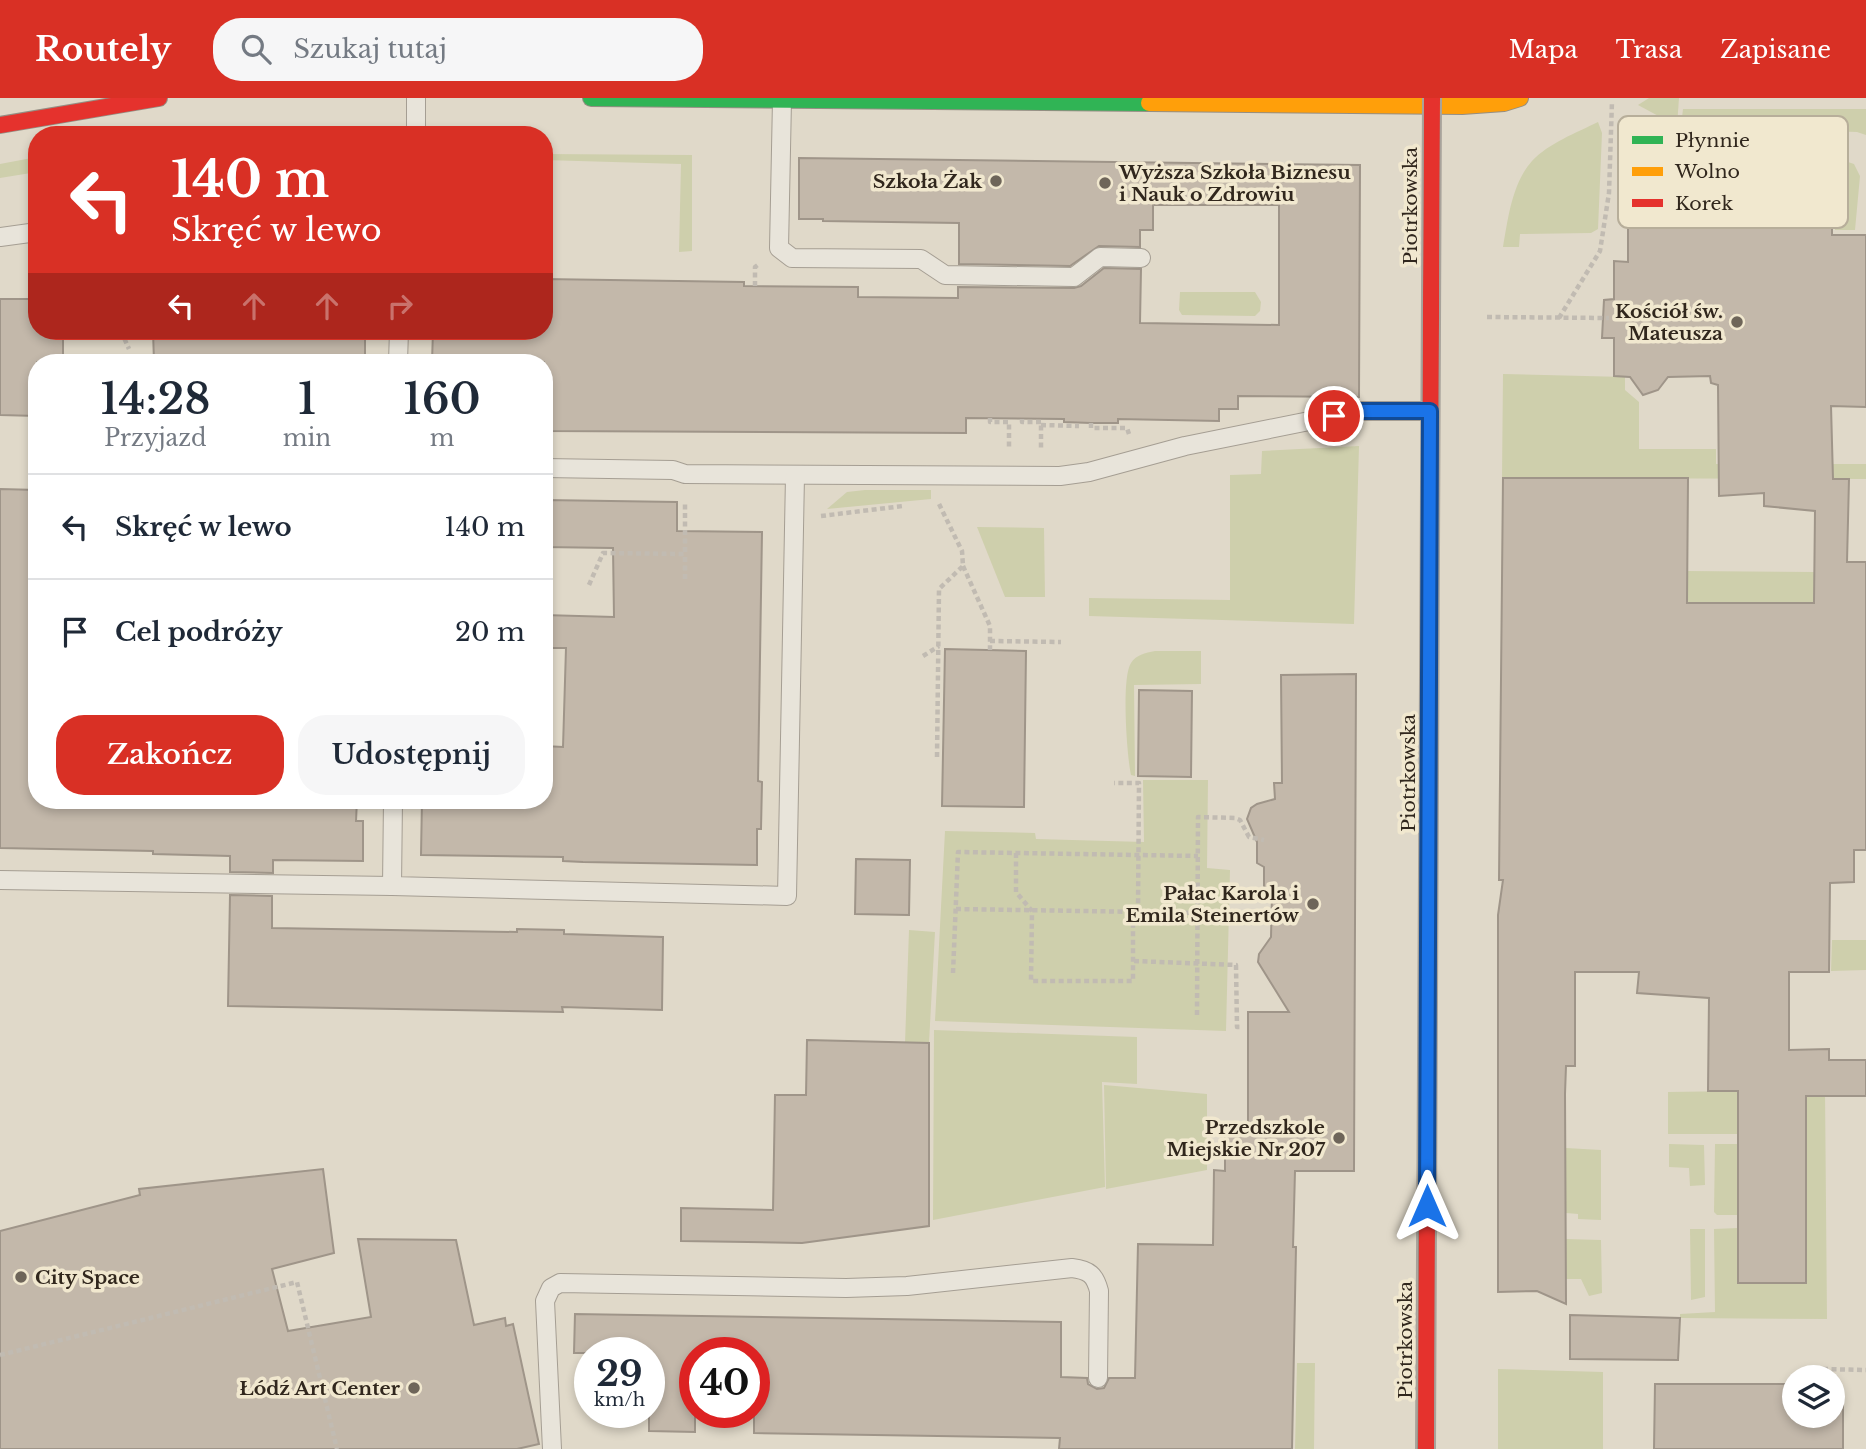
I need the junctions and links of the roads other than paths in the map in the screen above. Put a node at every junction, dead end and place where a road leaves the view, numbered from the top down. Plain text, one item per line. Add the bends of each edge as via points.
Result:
1 (159, 98) edge
2 (416, 98) edge
3 (591, 98) edge
4 (1520, 98) edge
5 (782, 100) junction
6 (1432, 102) edge
7 (0, 125) edge
8 (416, 126) edge
9 (28, 233) edge
10 (0, 237) edge
11 (1142, 258) dead end
12 (1430, 411) junction
13 (553, 468) edge
14 (795, 476) junction
15 (393, 809) edge
16 (0, 880) edge
17 (392, 886) junction
18 (1098, 1378) dead end
19 (552, 1449) edge
20 (1426, 1449) edge

1 - 7 street
2 - 8 lane
3 - 5 street
4 - 6 street via 1482,105
5 - 6 street
5 - 11 lane via 779,248 792,258 921,259 945,275 1074,277 1100,257
6 - 12 street, Piotrkowska
9 - 10 lane
12 - 14 lane via 1359,411 1060,476
12 - 20 street, Piotrkowska
13 - 14 lane
14 - 17 lane via 787,896
15 - 17 lane
16 - 17 lane
18 - 19 lane via 1099,1291 1096,1279 1084,1269 907,1286 559,1283 545,1301

